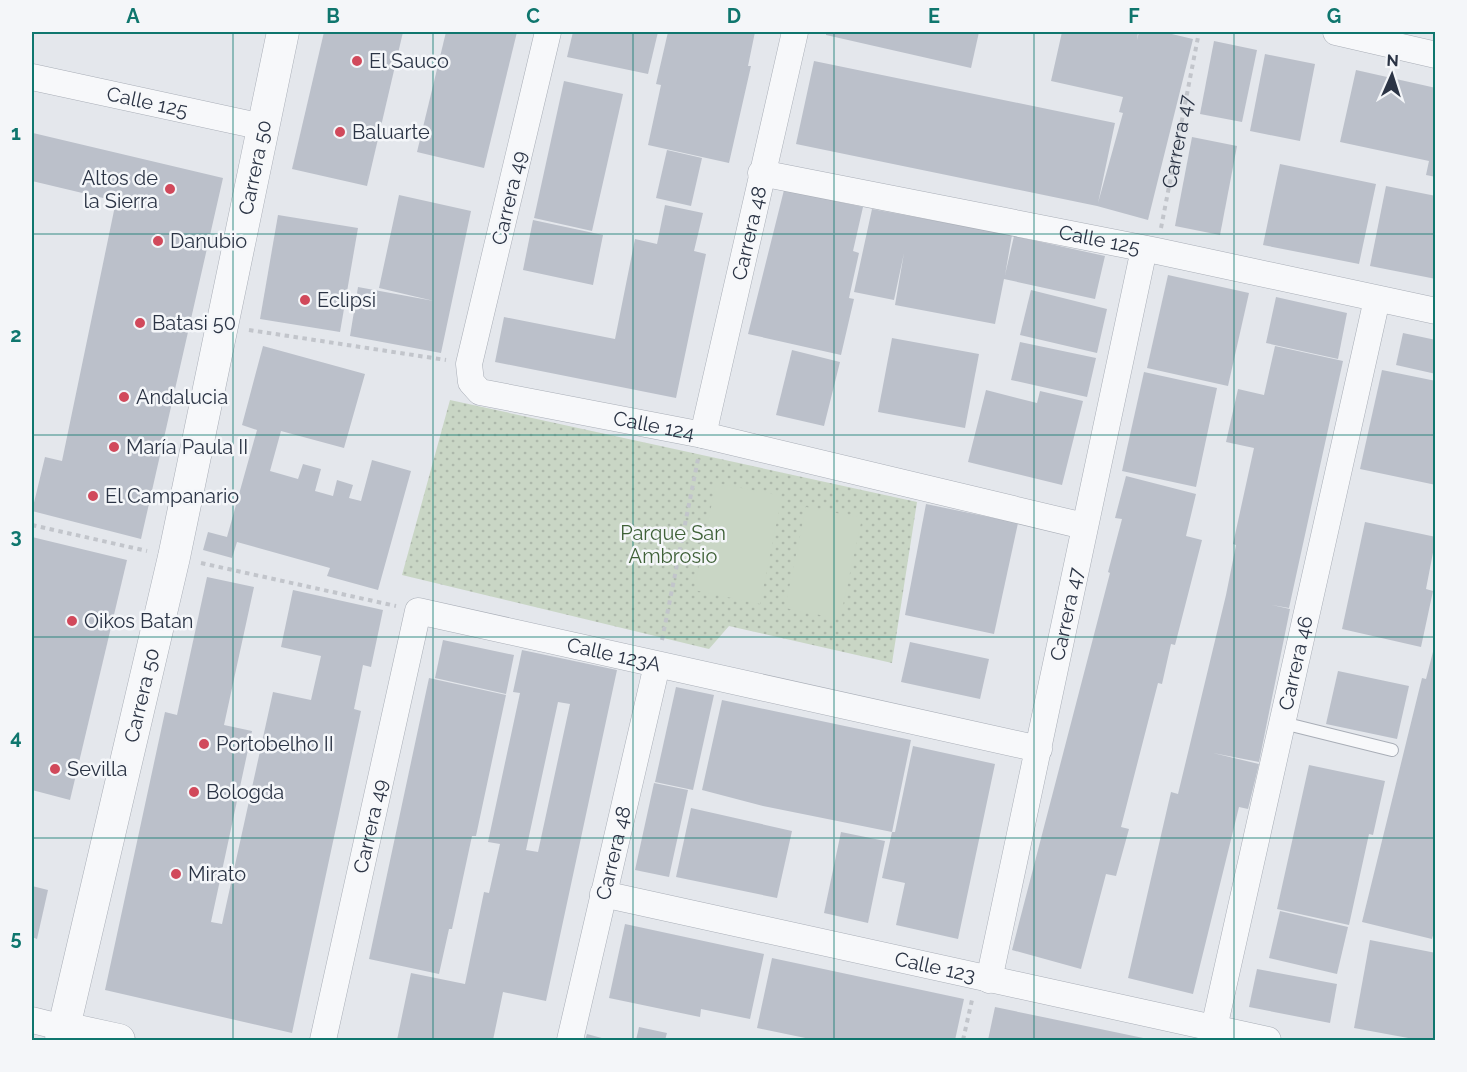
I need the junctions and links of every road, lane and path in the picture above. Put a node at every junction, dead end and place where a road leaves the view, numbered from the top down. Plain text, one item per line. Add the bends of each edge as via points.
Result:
1 (283, 32) edge
2 (548, 32) edge
3 (795, 32) edge
4 (1198, 32) edge
5 (1336, 32) edge
6 (1391, 38) edge
7 (1436, 55) edge
8 (32, 77) edge
9 (263, 127) junction
10 (761, 173) junction
11 (1150, 250) junction
12 (1377, 299) junction
13 (1436, 311) edge
14 (240, 328) dead end
15 (469, 364) junction
16 (703, 435) junction
17 (32, 525) edge
18 (1084, 526) junction
19 (153, 553) dead end
20 (189, 561) dead end
21 (418, 611) junction
22 (657, 664) junction
23 (1283, 723) junction
24 (1039, 749) junction
25 (1392, 750) dead end
26 (603, 894) junction
27 (983, 979) junction
28 (32, 1020) edge
29 (1214, 1028) junction
30 (63, 1034) edge
31 (119, 1041) edge
32 (323, 1041) edge
33 (570, 1041) edge
34 (963, 1041) edge
35 (1268, 1041) edge

1 - 9 street, Carrera 50
2 - 15 street, Carrera 49
3 - 10 street, Carrera 48
4 - 11 path, Carrera 47
5 - 6 street
6 - 7 street
8 - 9 street, Calle 125
9 - 30 street, Carrera 50 via 174,558
10 - 11 street, Calle 125
10 - 16 street, Carrera 48
11 - 12 street, Calle 125
11 - 18 street, Carrera 47
12 - 13 street, Calle 125
12 - 23 street, Carrera 46
14 - 15 path
15 - 16 street, Calle 124 via 471,382 480,392
16 - 18 street, Calle 124
16 - 22 path
17 - 19 path
18 - 24 street, Carrera 47
20 - 21 path
21 - 22 street, Calle 123A
21 - 32 street, Carrera 49
22 - 24 street, Calle 123A
22 - 26 street, Carrera 48
23 - 25 lane
23 - 29 street, Carrera 46
24 - 27 street, Carrera 47
26 - 27 street, Calle 123
26 - 33 street, Carrera 48
27 - 29 street, Calle 123
27 - 34 path
28 - 30 street
29 - 35 street, Calle 123
30 - 31 street

